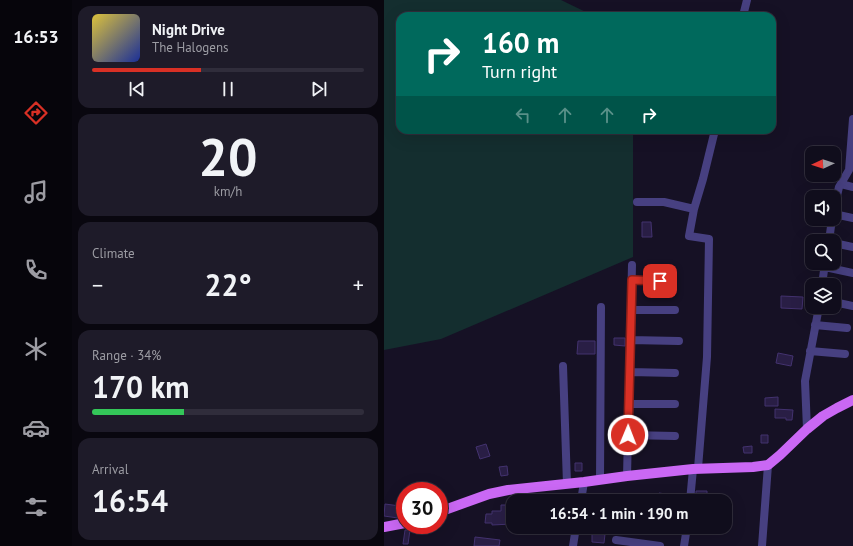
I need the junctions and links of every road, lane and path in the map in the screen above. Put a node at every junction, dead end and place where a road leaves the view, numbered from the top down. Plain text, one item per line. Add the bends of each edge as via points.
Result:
1 (747, 0) edge
2 (744, 12) edge
3 (853, 119) edge
4 (714, 134) edge
5 (841, 184) junction
6 (853, 187) edge
7 (838, 190) edge
8 (637, 202) dead end
9 (694, 209) junction
10 (841, 215) edge
11 (853, 218) edge
12 (841, 244) edge
13 (853, 247) edge
14 (632, 265) dead end
15 (841, 270) edge
16 (853, 273) edge
17 (632, 280) junction
18 (673, 282) dead end
19 (841, 303) edge
20 (853, 306) edge
21 (601, 307) dead end
22 (631, 310) junction
23 (675, 310) dead end
24 (817, 314) edge
25 (815, 325) junction
26 (847, 328) dead end
27 (630, 340) junction
28 (679, 341) dead end
29 (810, 351) junction
30 (845, 354) dead end
31 (562, 366) dead end
32 (630, 372) junction
33 (675, 373) dead end
34 (853, 400) edge
35 (629, 404) junction
36 (675, 404) dead end
37 (807, 429) junction
38 (628, 435) junction
39 (675, 436) dead end
40 (768, 465) junction
41 (695, 469) junction
42 (627, 476) junction
43 (600, 480) junction
44 (584, 482) junction
45 (567, 484) junction
46 (582, 494) edge
47 (691, 494) edge
48 (448, 509) edge
49 (396, 525) edge
50 (384, 527) edge
51 (575, 534) edge
52 (686, 534) edge
53 (616, 540) dead end
54 (573, 546) edge
55 (660, 546) edge
56 (684, 546) edge
57 (762, 546) edge

1 - 2 street
3 - 5 street via 849,170
4 - 9 street
5 - 6 street
5 - 7 street
8 - 9 street via 664,202
9 - 41 street via 689,236 709,239 707,357
10 - 11 street
12 - 13 street
14 - 17 street
15 - 16 street
17 - 18 street
17 - 22 street
19 - 20 street
21 - 43 street
22 - 23 street
22 - 27 street
24 - 25 street
25 - 26 street
25 - 29 street
27 - 28 street
27 - 32 street
29 - 30 street
29 - 37 street via 805,381
31 - 45 street
32 - 33 street
32 - 35 street
34 - 37 main road via 823,416
35 - 36 street
35 - 38 street
37 - 40 main road
38 - 39 street
38 - 42 street
40 - 41 main road
40 - 57 street
41 - 42 main road
41 - 47 street
42 - 43 main road
43 - 44 main road
44 - 45 main road
44 - 46 street
45 - 48 main road via 496,492
49 - 50 main road
51 - 54 street
52 - 56 street
53 - 55 street

